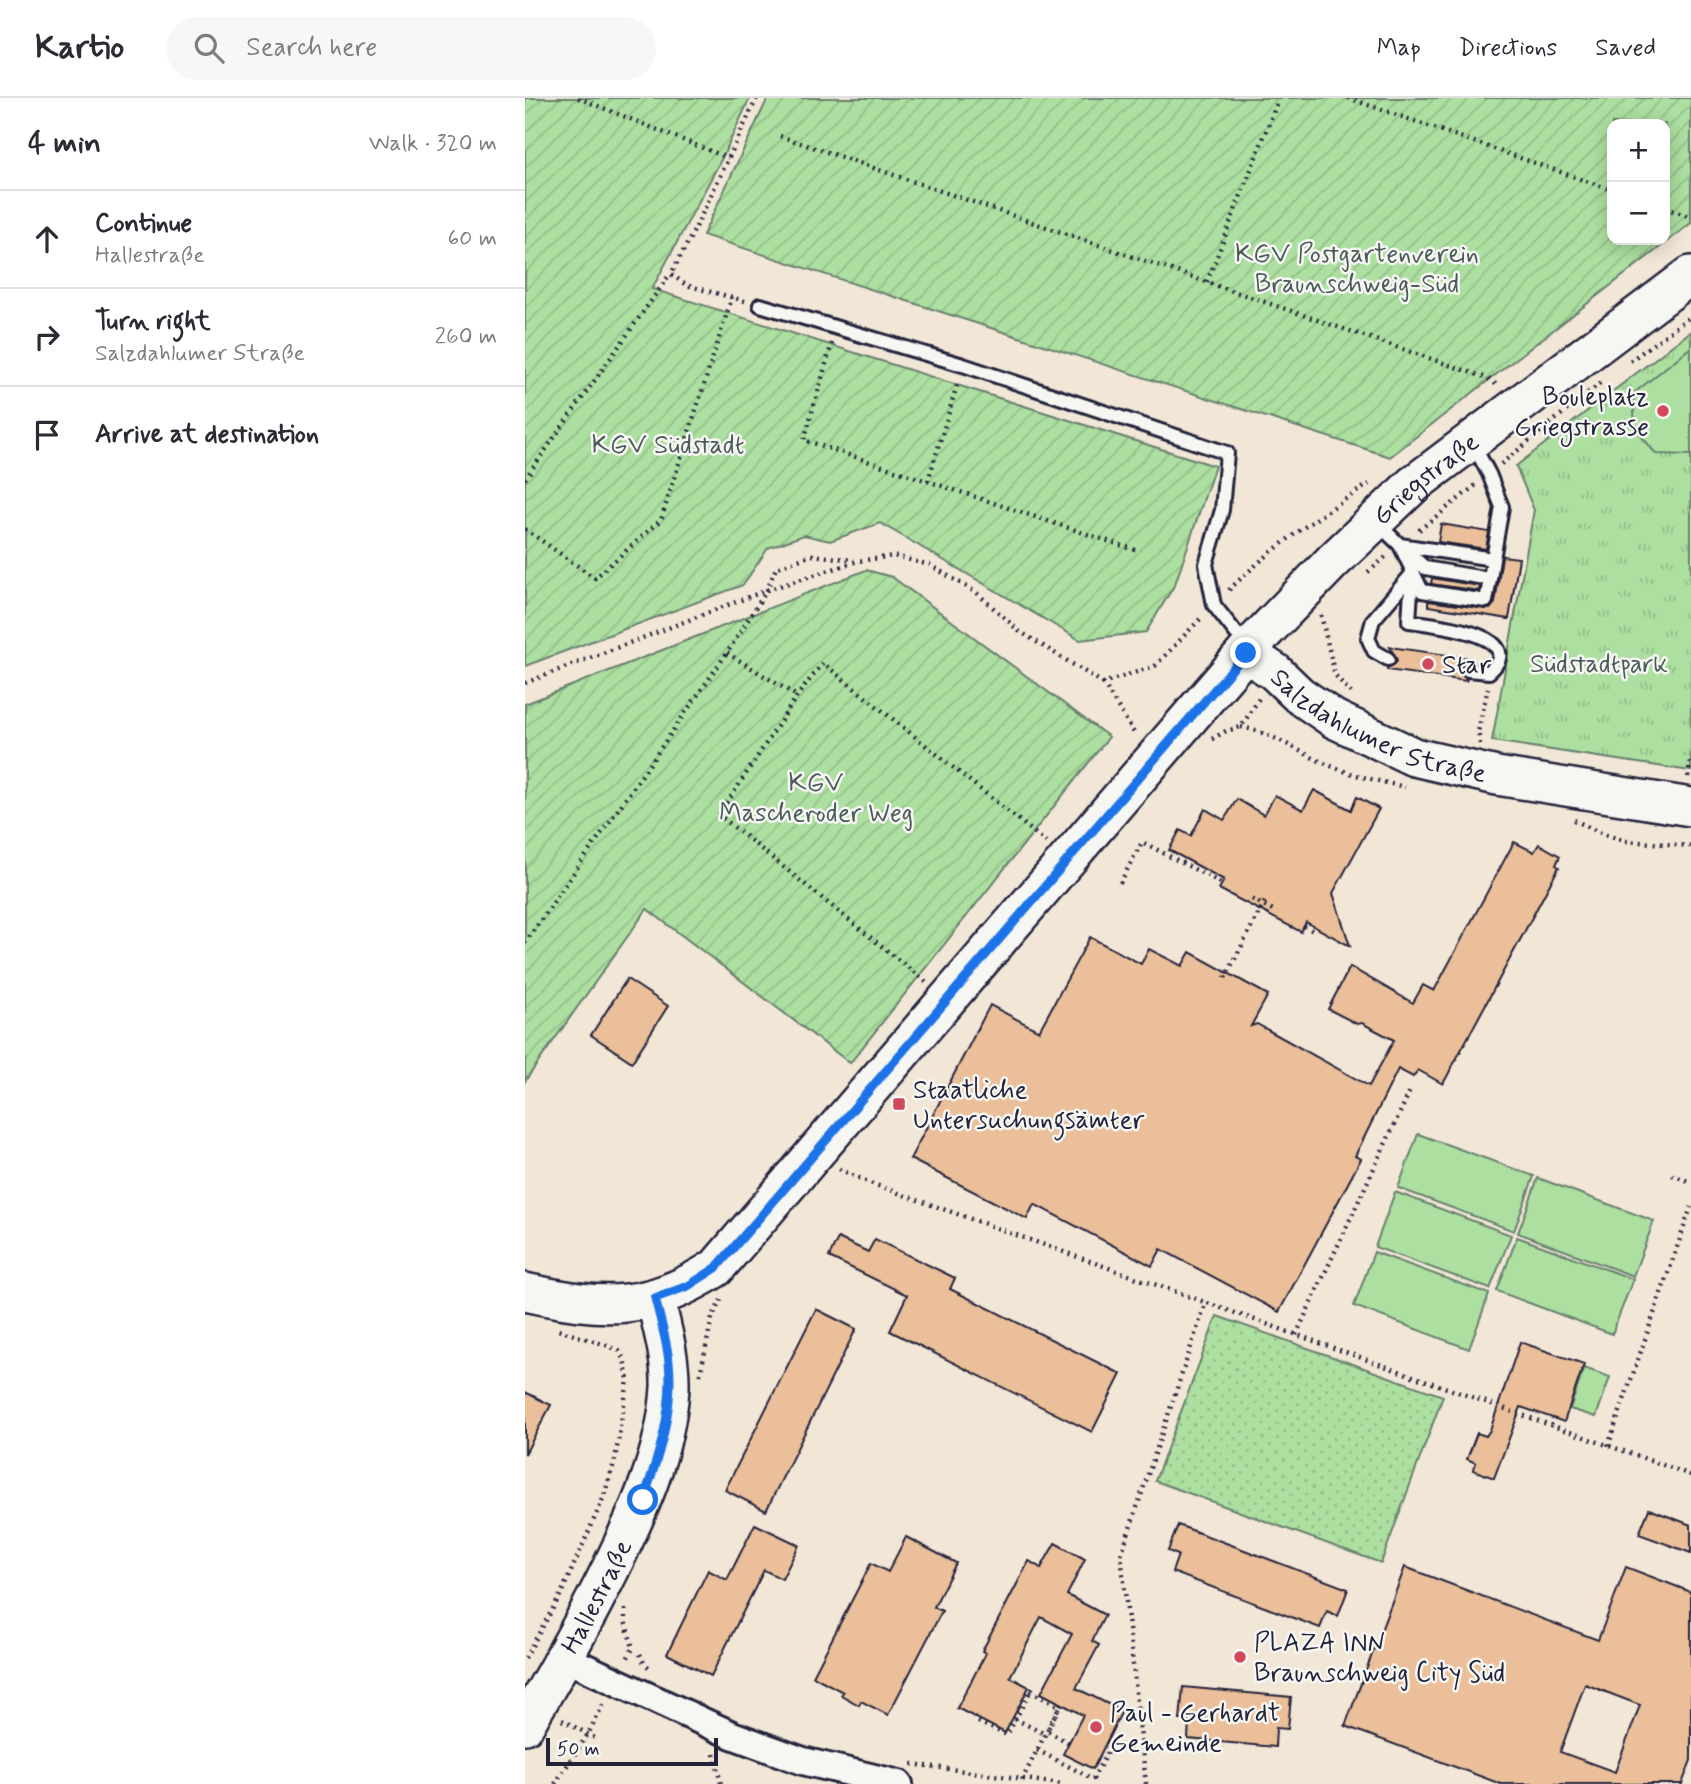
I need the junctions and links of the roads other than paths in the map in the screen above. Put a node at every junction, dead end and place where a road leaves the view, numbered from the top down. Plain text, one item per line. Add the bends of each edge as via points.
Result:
1 (1691, 275) edge
2 (760, 304) road end
3 (1471, 440) junction
4 (1387, 533) junction
5 (1493, 559) junction
6 (1412, 574) junction
7 (1490, 579) junction
8 (1249, 649) junction
9 (1388, 659) dead end
10 (1468, 670) dead end
11 (1691, 807) edge
12 (525, 1292) edge
13 (655, 1298) junction
14 (565, 1658) junction
15 (525, 1726) edge
16 (898, 1777) edge

1 - 3 main road, Griegstraße
2 - 8 lane via 963,365 1227,453 1222,510 1206,564 1214,605
3 - 4 main road, Griegstraße via 1414,484
3 - 5 lane via 1502,507
4 - 5 lane
4 - 6 lane
4 - 7 lane via 1425,568
4 - 8 main road, Griegstraße
5 - 7 lane
6 - 7 lane via 1422,591 1486,601
6 - 9 lane via 1373,620 1368,638 1374,651
6 - 10 lane via 1409,621 1478,634 1492,642 1499,656 1494,668 1489,672
8 - 11 main road, Salzdahlumer Straße via 1299,695 1334,719 1414,757 1497,776
8 - 13 main road, Salzdahlumer Straße via 716,1268 688,1286
12 - 13 main road, Salzdahlumer Straße via 612,1305
13 - 14 main road, Hallestraße via 670,1364 663,1435 643,1500
14 - 15 main road, Hallestraße
14 - 16 street via 732,1735 803,1761

